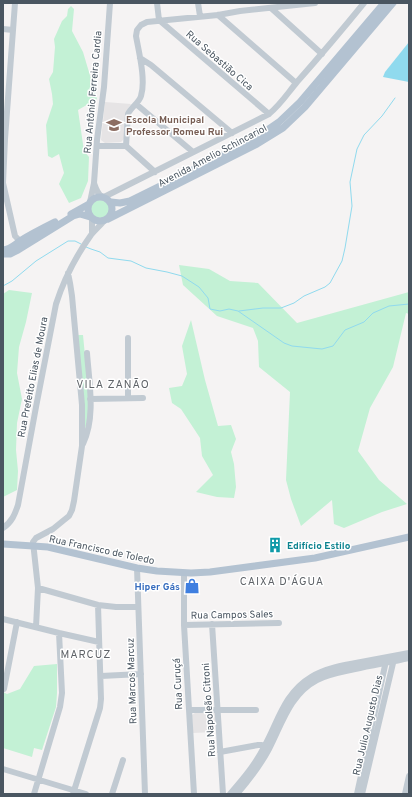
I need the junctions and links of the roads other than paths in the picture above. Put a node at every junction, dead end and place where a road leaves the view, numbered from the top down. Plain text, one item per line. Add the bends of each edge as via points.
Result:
1 (15, 3) edge
2 (110, 3) edge
3 (158, 3) edge
4 (198, 3) edge
5 (239, 3) edge
6 (315, 3) edge
7 (364, 3) edge
8 (384, 3) edge
9 (392, 3) edge
10 (280, 5) edge
11 (271, 8) junction
12 (240, 11) junction
13 (218, 15) junction
14 (200, 16) junction
15 (159, 20) junction
16 (3, 28) edge
17 (13, 30) junction
18 (322, 54) junction
19 (140, 58) junction
20 (296, 83) junction
21 (136, 104) junction
22 (269, 114) junction
23 (232, 133) junction
24 (4, 139) edge
25 (97, 146) junction
26 (126, 146) junction
27 (193, 152) junction
28 (155, 172) junction
29 (94, 182) junction
30 (3, 183) edge
31 (116, 192) junction
32 (102, 197) junction
33 (110, 202) junction
34 (89, 203) junction
35 (91, 218) junction
36 (106, 220) junction
37 (92, 234) junction
38 (16, 239) junction
39 (28, 240) junction
40 (3, 250) edge
41 (3, 254) edge
42 (68, 273) junction
43 (128, 338) dead end
44 (87, 353) dead end
45 (128, 398) junction
46 (144, 398) dead end
47 (90, 399) junction
48 (82, 446) junction
49 (3, 528) edge
50 (409, 537) edge
51 (3, 544) edge
52 (33, 546) junction
53 (137, 568) junction
54 (184, 573) junction
55 (38, 588) junction
56 (98, 605) junction
57 (138, 607) junction
58 (3, 619) edge
59 (16, 622) junction
60 (279, 623) dead end
61 (184, 624) junction
62 (212, 624) junction
63 (36, 627) junction
64 (59, 633) junction
65 (99, 642) junction
66 (409, 653) edge
67 (394, 658) junction
68 (409, 658) edge
69 (386, 660) junction
70 (141, 674) junction
71 (101, 676) junction
72 (4, 689) dead end
73 (189, 710) junction
74 (218, 710) junction
75 (256, 710) dead end
76 (267, 747) junction
77 (220, 752) junction
78 (123, 760) dead end
79 (3, 769) edge
80 (409, 776) edge
81 (38, 779) junction
82 (74, 792) edge
83 (34, 794) edge
84 (86, 794) edge
85 (112, 794) edge
86 (145, 794) edge
87 (194, 794) edge
88 (223, 794) edge
89 (230, 794) edge
90 (237, 794) edge
91 (357, 794) edge
92 (362, 794) edge
93 (405, 794) edge

1 - 17 street
2 - 25 street, Rua Antônio Ferreira Cardia
3 - 15 street
4 - 14 street
5 - 12 street
6 - 10 street
7 - 18 street
8 - 33 main road, Avenida Amelio Schincariol via 293,110 271,128 130,201
9 - 36 main road, Avenida Amelio Schincariol via 305,107 283,128 257,144
10 - 11 street
11 - 12 street
11 - 18 street
12 - 13 street
13 - 14 street
13 - 20 street
14 - 15 street
15 - 19 street via 143,23 137,30
15 - 22 street, Rua Sebastião Cica
16 - 17 street
17 - 24 street
18 - 20 street
19 - 21 street via 141,94
19 - 23 street
20 - 22 street
21 - 26 street via 128,114
21 - 27 street
22 - 23 street
23 - 27 street
24 - 30 street
25 - 26 street
25 - 29 street, Rua Antônio Ferreira Cardia
26 - 28 street
27 - 28 street
28 - 31 street
29 - 32 street
29 - 34 street, Rua Antônio Ferreira Cardia
30 - 38 street
31 - 32 street
31 - 33 street
32 - 33 main road
32 - 34 main road via 97,197
33 - 36 main road via 112,213
34 - 35 main road via 88,211
34 - 39 main road
35 - 36 main road via 98,222
35 - 37 street
35 - 39 main road via 80,214 74,216
36 - 37 street, Rua Prefeito Elias de Moura
37 - 42 street, Rua Prefeito Elias de Moura
38 - 39 main road
38 - 39 street via 19,236
38 - 40 main road via 8,249
39 - 41 main road via 14,252
42 - 48 street via 82,405
42 - 49 street, Rua Prefeito Elias de Moura via 56,304 18,505 15,516
43 - 45 street
44 - 47 street
45 - 46 street
45 - 47 street
47 - 48 street via 90,417
48 - 52 street via 72,510 59,525 36,538
50 - 54 main road, Rua Francisco de Toledo via 315,558
51 - 52 main road, Rua Francisco de Toledo
52 - 53 main road, Rua Francisco de Toledo via 65,550
52 - 55 street
53 - 54 main road, Rua Francisco de Toledo
53 - 57 street, Rua Marcos Marcuz
54 - 61 street, Rua Curuçá
55 - 56 street
55 - 63 street
56 - 57 street
56 - 65 street
57 - 70 street, Rua Marcos Marcuz
58 - 59 street
59 - 63 street
59 - 72 street
60 - 62 street, Rua Campos Sales
61 - 62 street, Rua Campos Sales
61 - 73 street, Rua Curuçá
62 - 74 street, Rua Napoleão Citroni
63 - 64 street
64 - 65 street
64 - 81 street via 62,693 60,707
65 - 71 street
66 - 67 street
67 - 68 street
67 - 69 street
67 - 92 street, Rua Julio Augusto Dias
69 - 76 street via 327,676 312,683 292,704
69 - 91 street, Rua Julio Augusto Dias
70 - 71 street
70 - 86 street, Rua Marcos Marcuz
71 - 82 street via 100,708
73 - 74 street
73 - 87 street, Rua Curuçá
74 - 75 street
74 - 77 street, Rua Napoleão Citroni
76 - 77 street via 258,745
76 - 89 street
76 - 90 street via 259,768
77 - 88 street, Rua Napoleão Citroni
78 - 85 street
79 - 81 street
80 - 93 street
81 - 82 street
81 - 83 street
82 - 84 street

